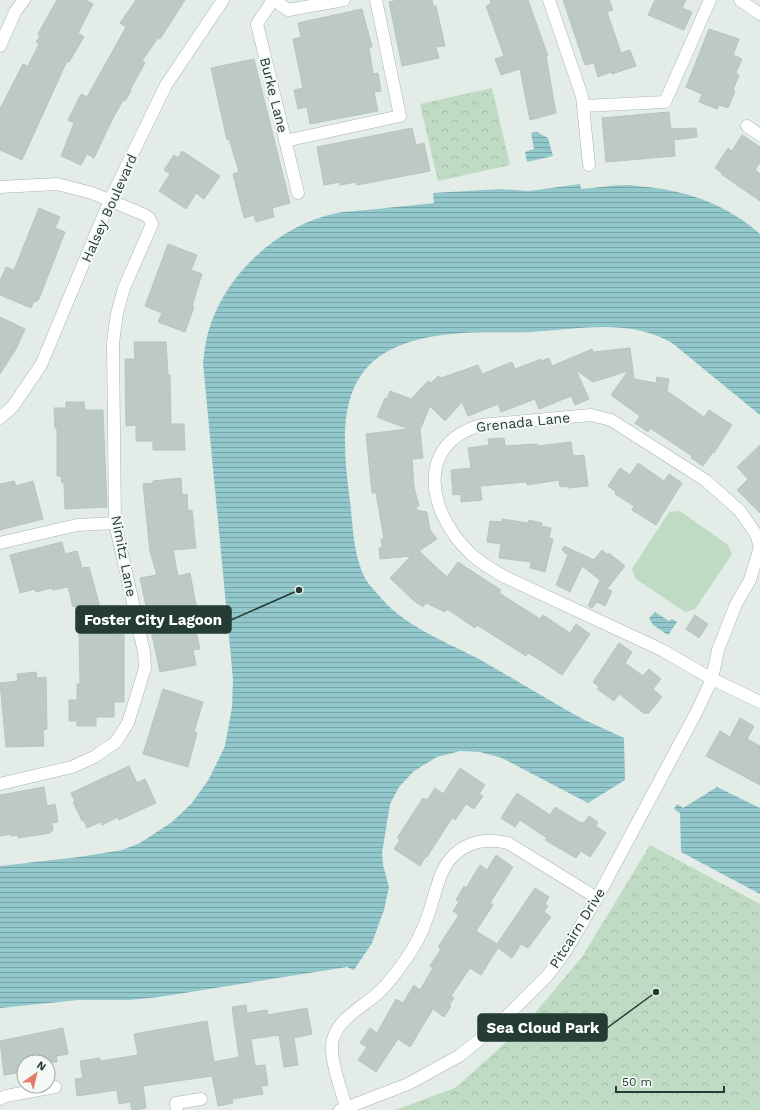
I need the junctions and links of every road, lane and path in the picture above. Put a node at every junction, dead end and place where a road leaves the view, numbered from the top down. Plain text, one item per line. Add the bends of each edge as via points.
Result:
1 (24, 0) edge
2 (223, 0) edge
3 (274, 0) edge
4 (344, 0) edge
5 (376, 0) edge
6 (549, 0) edge
7 (710, 0) edge
8 (740, 0) edge
9 (760, 14) edge
10 (0, 46) edge
11 (583, 106) junction
12 (747, 126) dead end
13 (760, 135) edge
14 (285, 141) junction
15 (588, 165) dead end
16 (0, 187) edge
17 (298, 193) dead end
18 (110, 200) junction
19 (0, 418) edge
20 (115, 523) junction
21 (0, 543) edge
22 (712, 679) junction
23 (760, 702) edge
24 (0, 784) edge
25 (597, 898) junction
26 (17, 1094) edge
27 (201, 1099) dead end
28 (0, 1100) edge
29 (177, 1110) edge
30 (344, 1110) edge

1 - 10 street via 15,12
2 - 18 street, Halsey Boulevard via 166,85
3 - 4 street via 288,10
3 - 14 street, Burke Lane via 257,24
5 - 14 street via 400,116
6 - 11 street via 582,96
7 - 11 street via 665,102
8 - 9 street
11 - 15 street
12 - 13 street
14 - 17 street, Burke Lane
16 - 18 street via 57,184
18 - 19 street, Halsey Boulevard via 41,365 13,406
18 - 20 street, Nimitz Lane via 145,215 152,224 124,288 113,343
20 - 21 street via 77,525
20 - 24 street, Nimitz Lane via 144,652 145,668 128,723 116,742 72,768
22 - 22 street, Grenada Lane via 718,650 736,604 750,580 760,546 750,523 730,501 705,480 634,434 611,420 591,415 481,425 462,432 446,446 437,463 433,484 438,507 451,530 470,553 505,577 662,650
22 - 23 street, Grenada Lane
22 - 25 street, Pitcairn Drive
25 - 30 street, Pitcairn Drive via 548,975 499,1024 459,1056 408,1084
25 - 30 street via 508,843 481,840 459,850 443,869 427,919 408,957 385,987 348,1018 333,1037 332,1059
26 - 28 street
27 - 29 street via 176,1103

